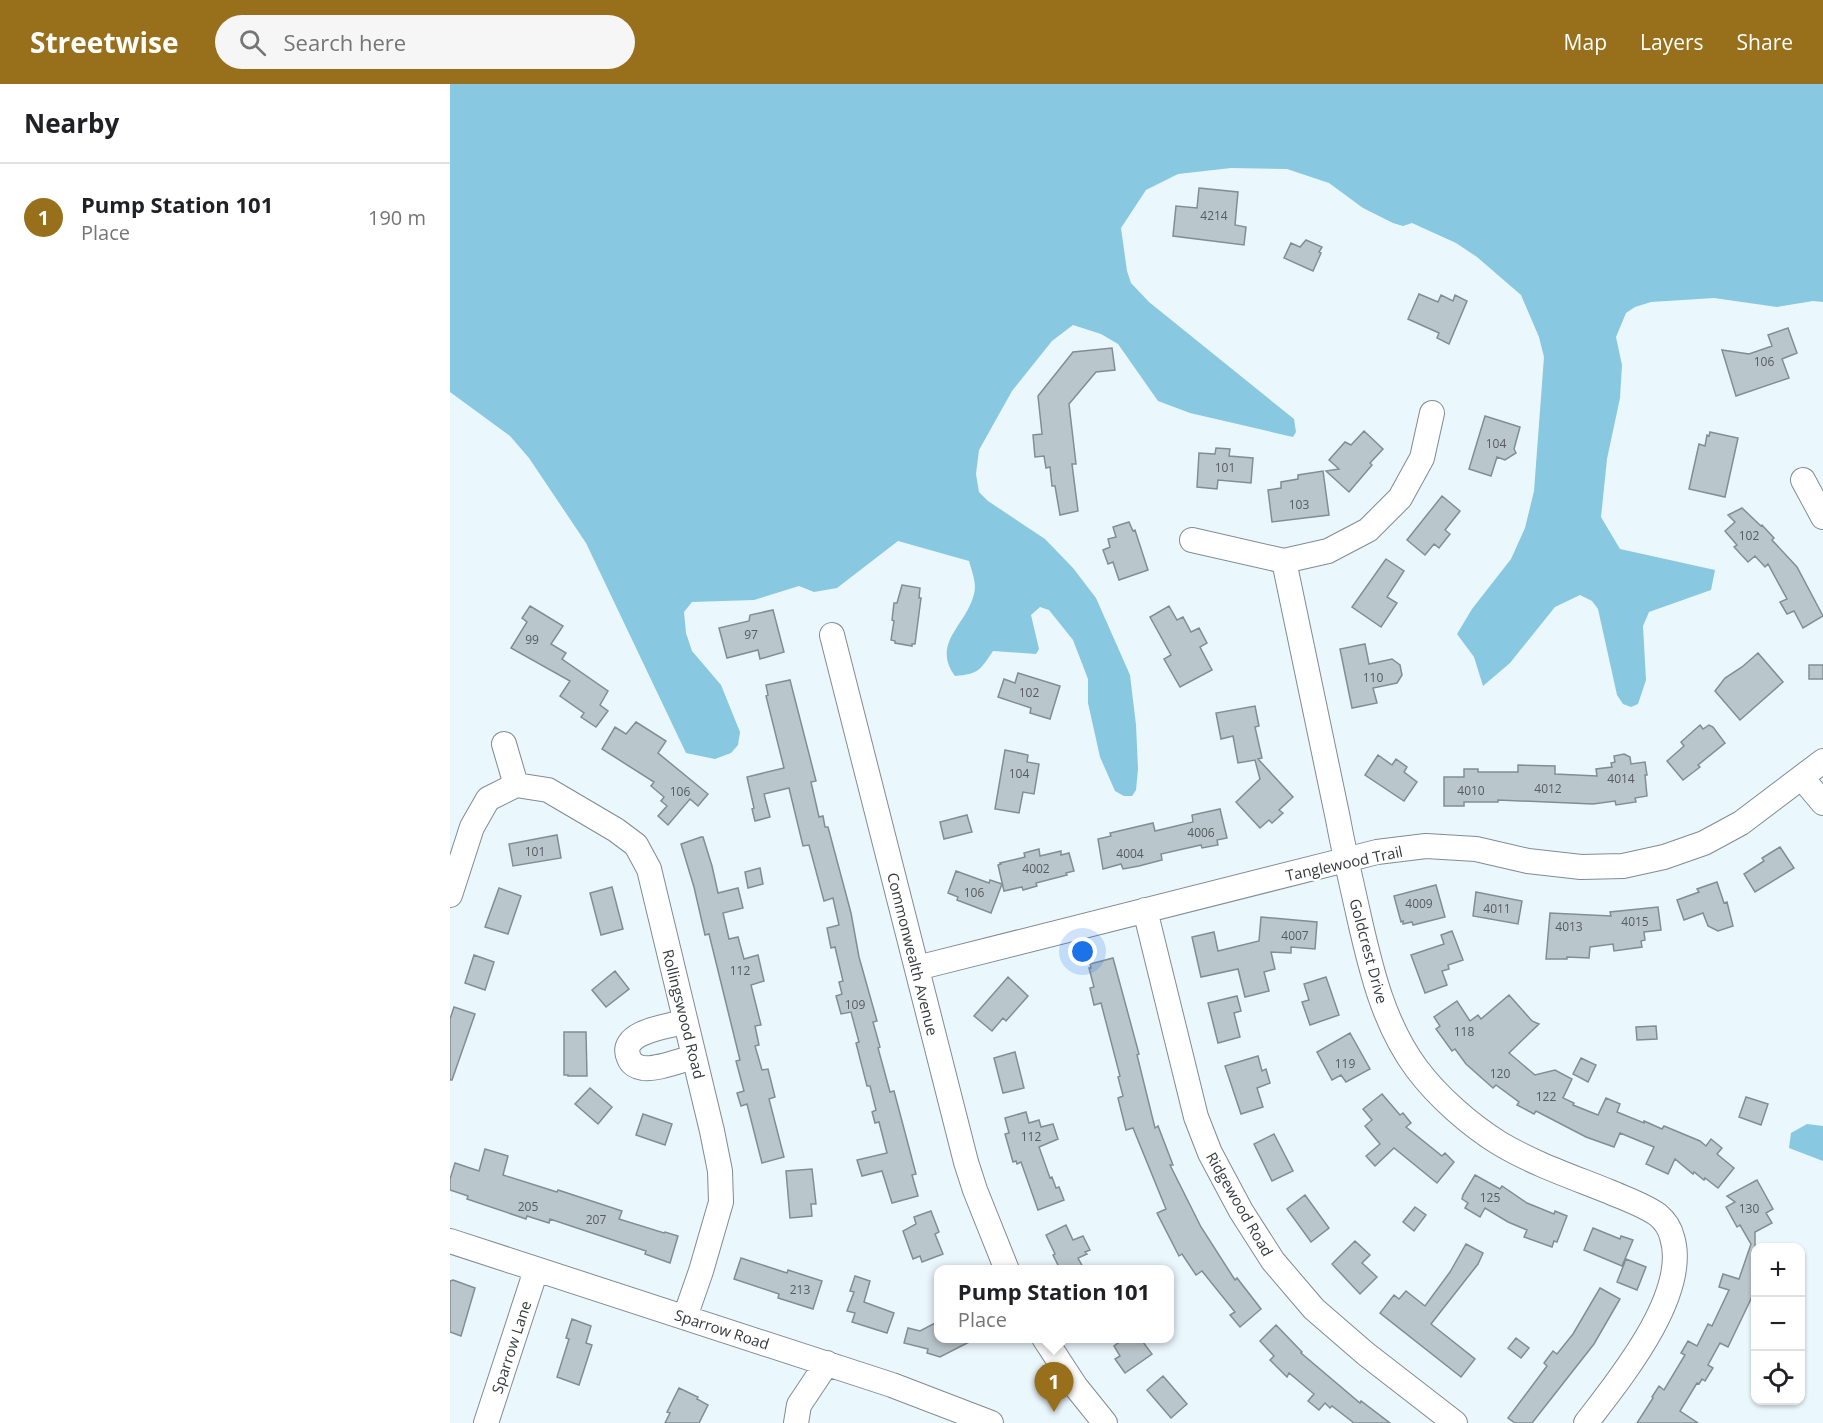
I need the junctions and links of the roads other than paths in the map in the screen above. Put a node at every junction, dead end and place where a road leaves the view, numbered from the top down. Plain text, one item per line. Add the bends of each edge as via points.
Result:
1 (1432, 413) dead end
2 (1803, 480) dead end
3 (1823, 517) edge
4 (1192, 540) dead end
5 (1284, 561) junction
6 (832, 635) dead end
7 (504, 744) dead end
8 (1823, 761) edge
9 (1802, 778) junction
10 (516, 785) junction
11 (1823, 803) edge
12 (1346, 860) junction
13 (450, 895) edge
14 (1144, 910) junction
15 (917, 968) junction
16 (685, 1022) junction
17 (694, 1057) junction
18 (450, 1241) edge
19 (1005, 1265) edge
20 (536, 1270) junction
21 (685, 1317) junction
22 (1047, 1343) edge
23 (826, 1363) junction
24 (486, 1423) edge
25 (796, 1423) edge
26 (991, 1423) edge
27 (1105, 1423) edge
28 (1455, 1423) edge
29 (1586, 1423) edge

1 - 5 street via 1422,458 1400,498 1368,530 1328,551
2 - 3 street
4 - 5 street
5 - 12 street, Goldcrest Drive
6 - 15 street, Commonwealth Avenue
7 - 10 street
8 - 9 street, Tanglewood Trail
9 - 11 street
9 - 12 street, Tanglewood Trail via 1741,823 1704,843 1623,866 1581,867 1528,861 1476,849 1426,846
10 - 13 street via 488,799 472,828
10 - 16 street, Rollingswood Road via 548,790 636,845 649,869
12 - 14 street, Tanglewood Trail
12 - 29 street, Goldcrest Drive via 1376,986 1392,1028 1417,1070 1476,1128 1499,1143 1635,1202 1669,1228 1675,1251 1672,1283 1660,1312 1623,1374
14 - 15 street, Tanglewood Trail
14 - 28 street, Ridgewood Road via 1196,1117 1240,1210 1273,1261 1314,1309
15 - 19 street, Commonwealth Avenue via 966,1162
16 - 17 street, Rollingswood Road
16 - 17 street via 640,1033 628,1046 627,1054 630,1061 644,1068
17 - 21 street, Rollingswood Road via 718,1161 721,1202
18 - 20 street, Sparrow Road
20 - 21 street, Sparrow Road
20 - 24 street, Sparrow Lane
21 - 23 street, Sparrow Road
22 - 27 street
23 - 25 street via 799,1405
23 - 26 street, Sparrow Road

